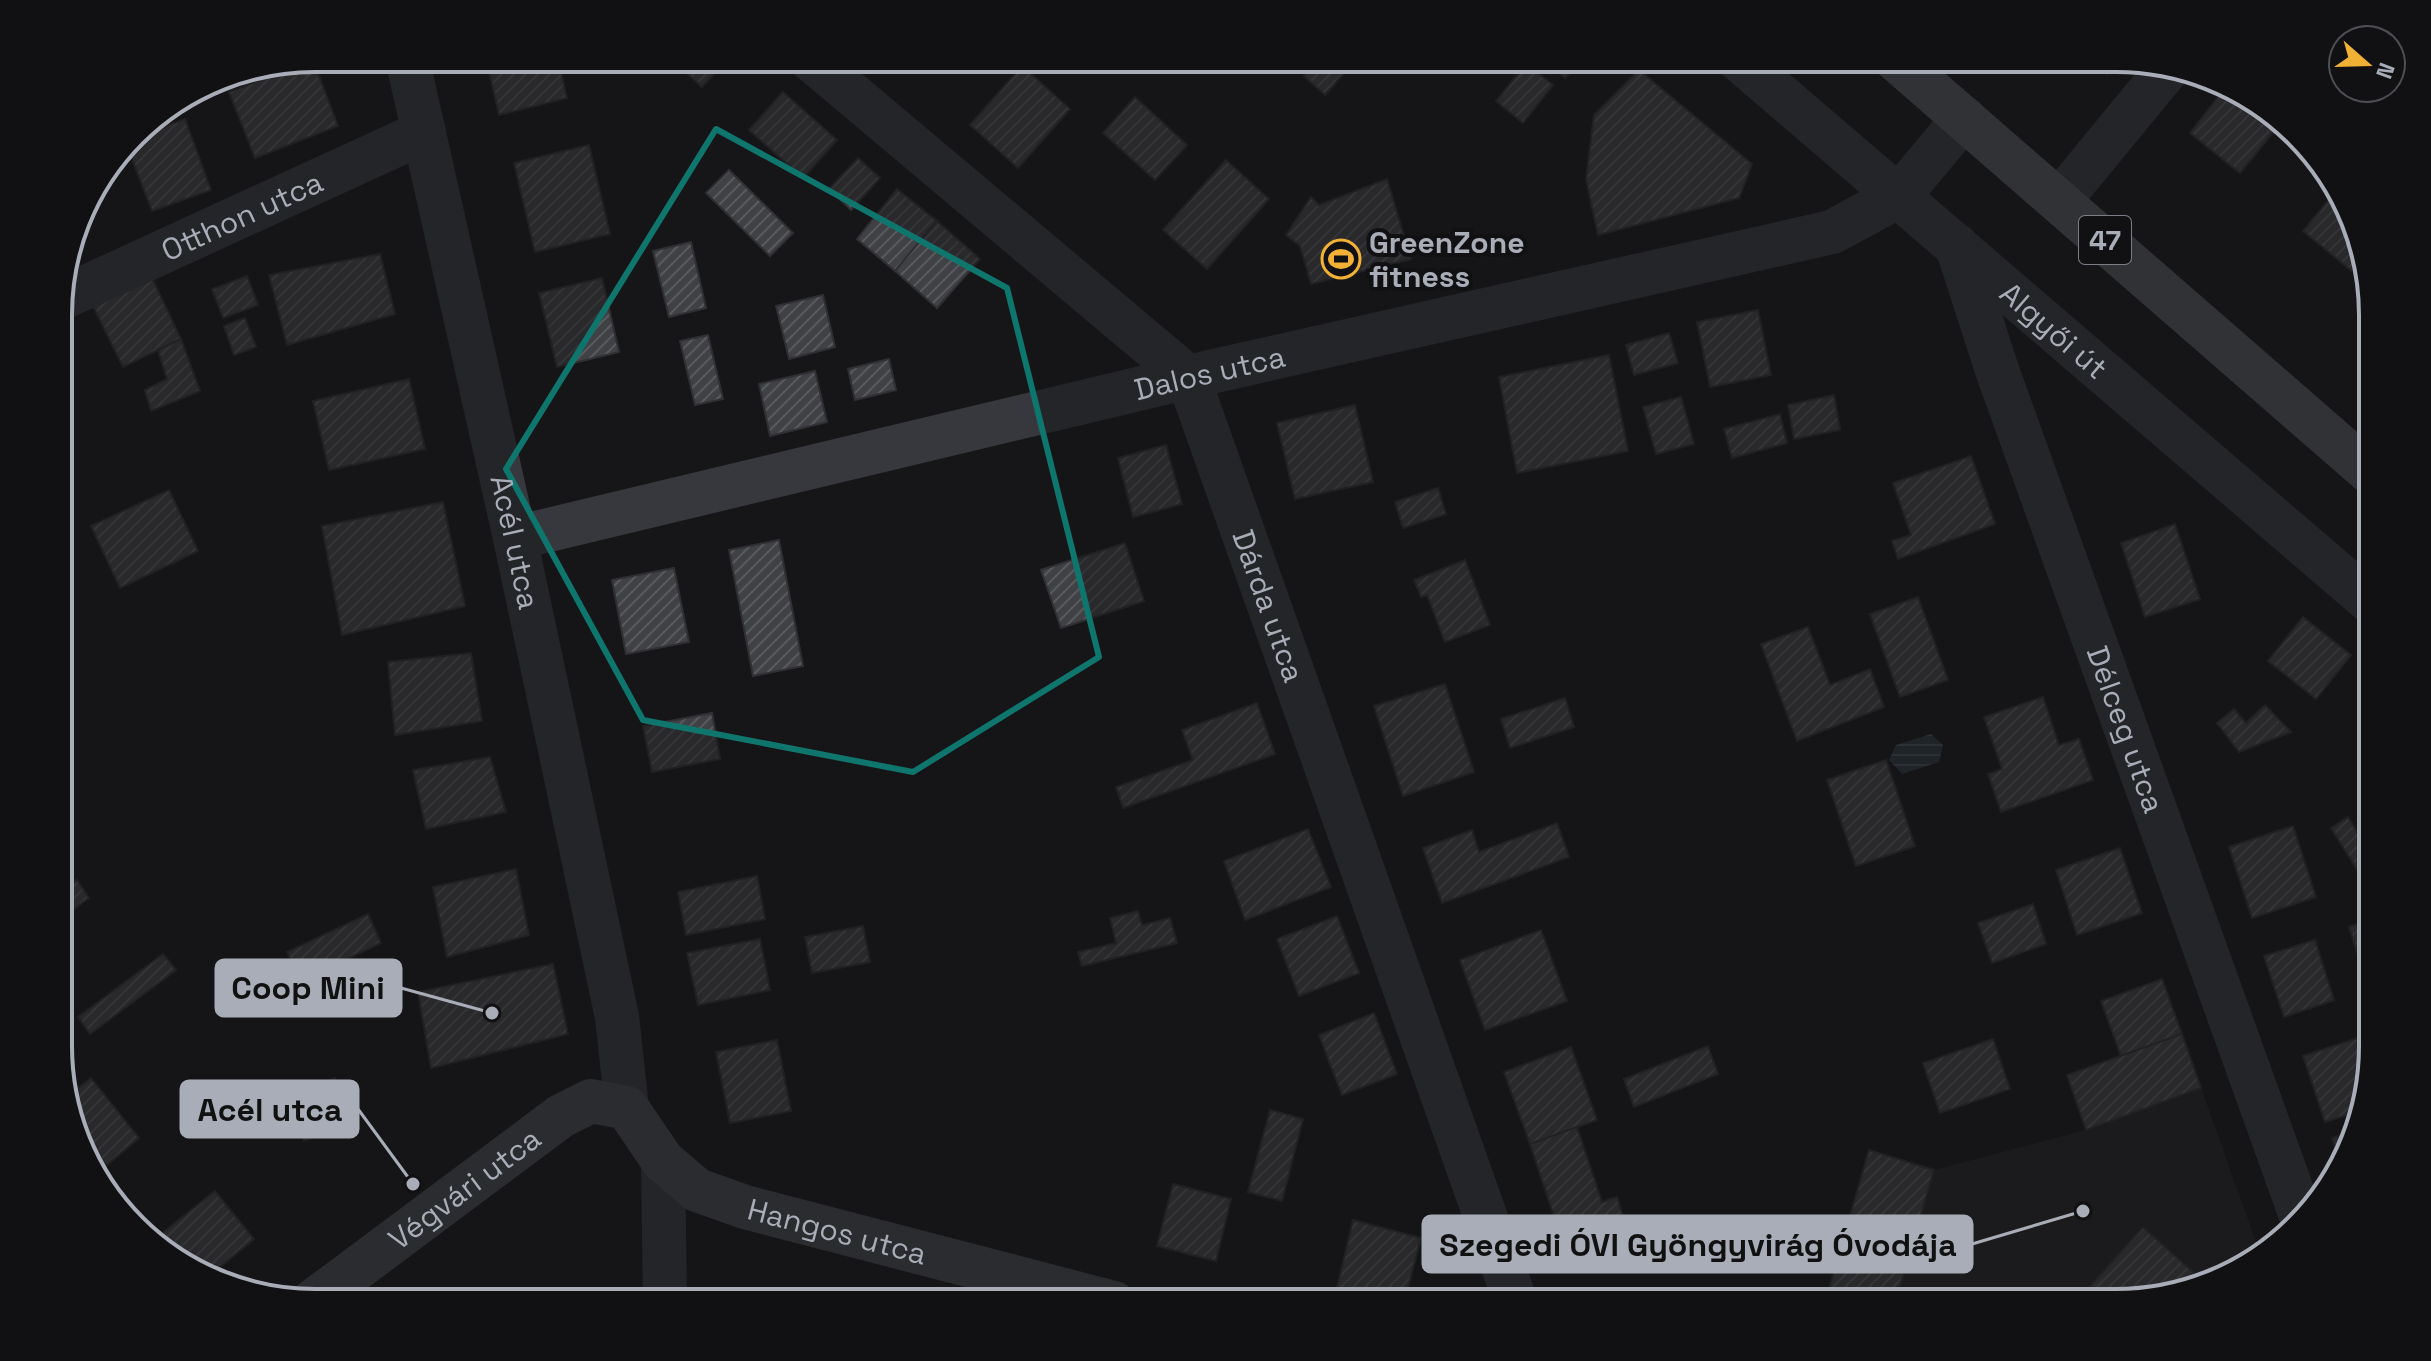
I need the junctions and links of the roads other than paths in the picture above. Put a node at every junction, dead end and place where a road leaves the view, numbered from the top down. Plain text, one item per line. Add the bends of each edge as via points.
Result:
1 (410, 72) edge
2 (826, 72) edge
3 (1753, 72) edge
4 (1910, 72) edge
5 (2161, 77) edge
6 (1964, 118) junction
7 (424, 132) junction
8 (1899, 196) junction
9 (2059, 201) junction
10 (1957, 246) junction
11 (73, 293) edge
12 (1188, 377) junction
13 (2358, 462) edge
14 (515, 538) junction
15 (2358, 591) edge
16 (627, 1108) junction
17 (663, 1161) junction
18 (2298, 1207) edge
19 (1511, 1288) edge
20 (329, 1289) edge
21 (665, 1289) edge
22 (1059, 1289) edge

1 - 7 street, Acél utca
2 - 12 street
3 - 8 street, Algyői út
4 - 6 main road, 47
5 - 9 street
6 - 8 street
6 - 9 main road, 47
7 - 11 street, Otthon utca
7 - 14 street, Acél utca
8 - 10 street, Algyői út
8 - 12 street, Dalos utca via 1832,232
9 - 13 main road, 47
10 - 15 street, Algyői út
10 - 18 street, Délceg utca
12 - 14 street, Dalos utca
12 - 19 street, Dárda utca
14 - 16 street, Acél utca via 617,1017
16 - 17 street, Acél utca
16 - 20 street, Végvári utca via 591,1101 561,1116
17 - 21 street
17 - 22 street, Hangos utca via 697,1190 745,1207

